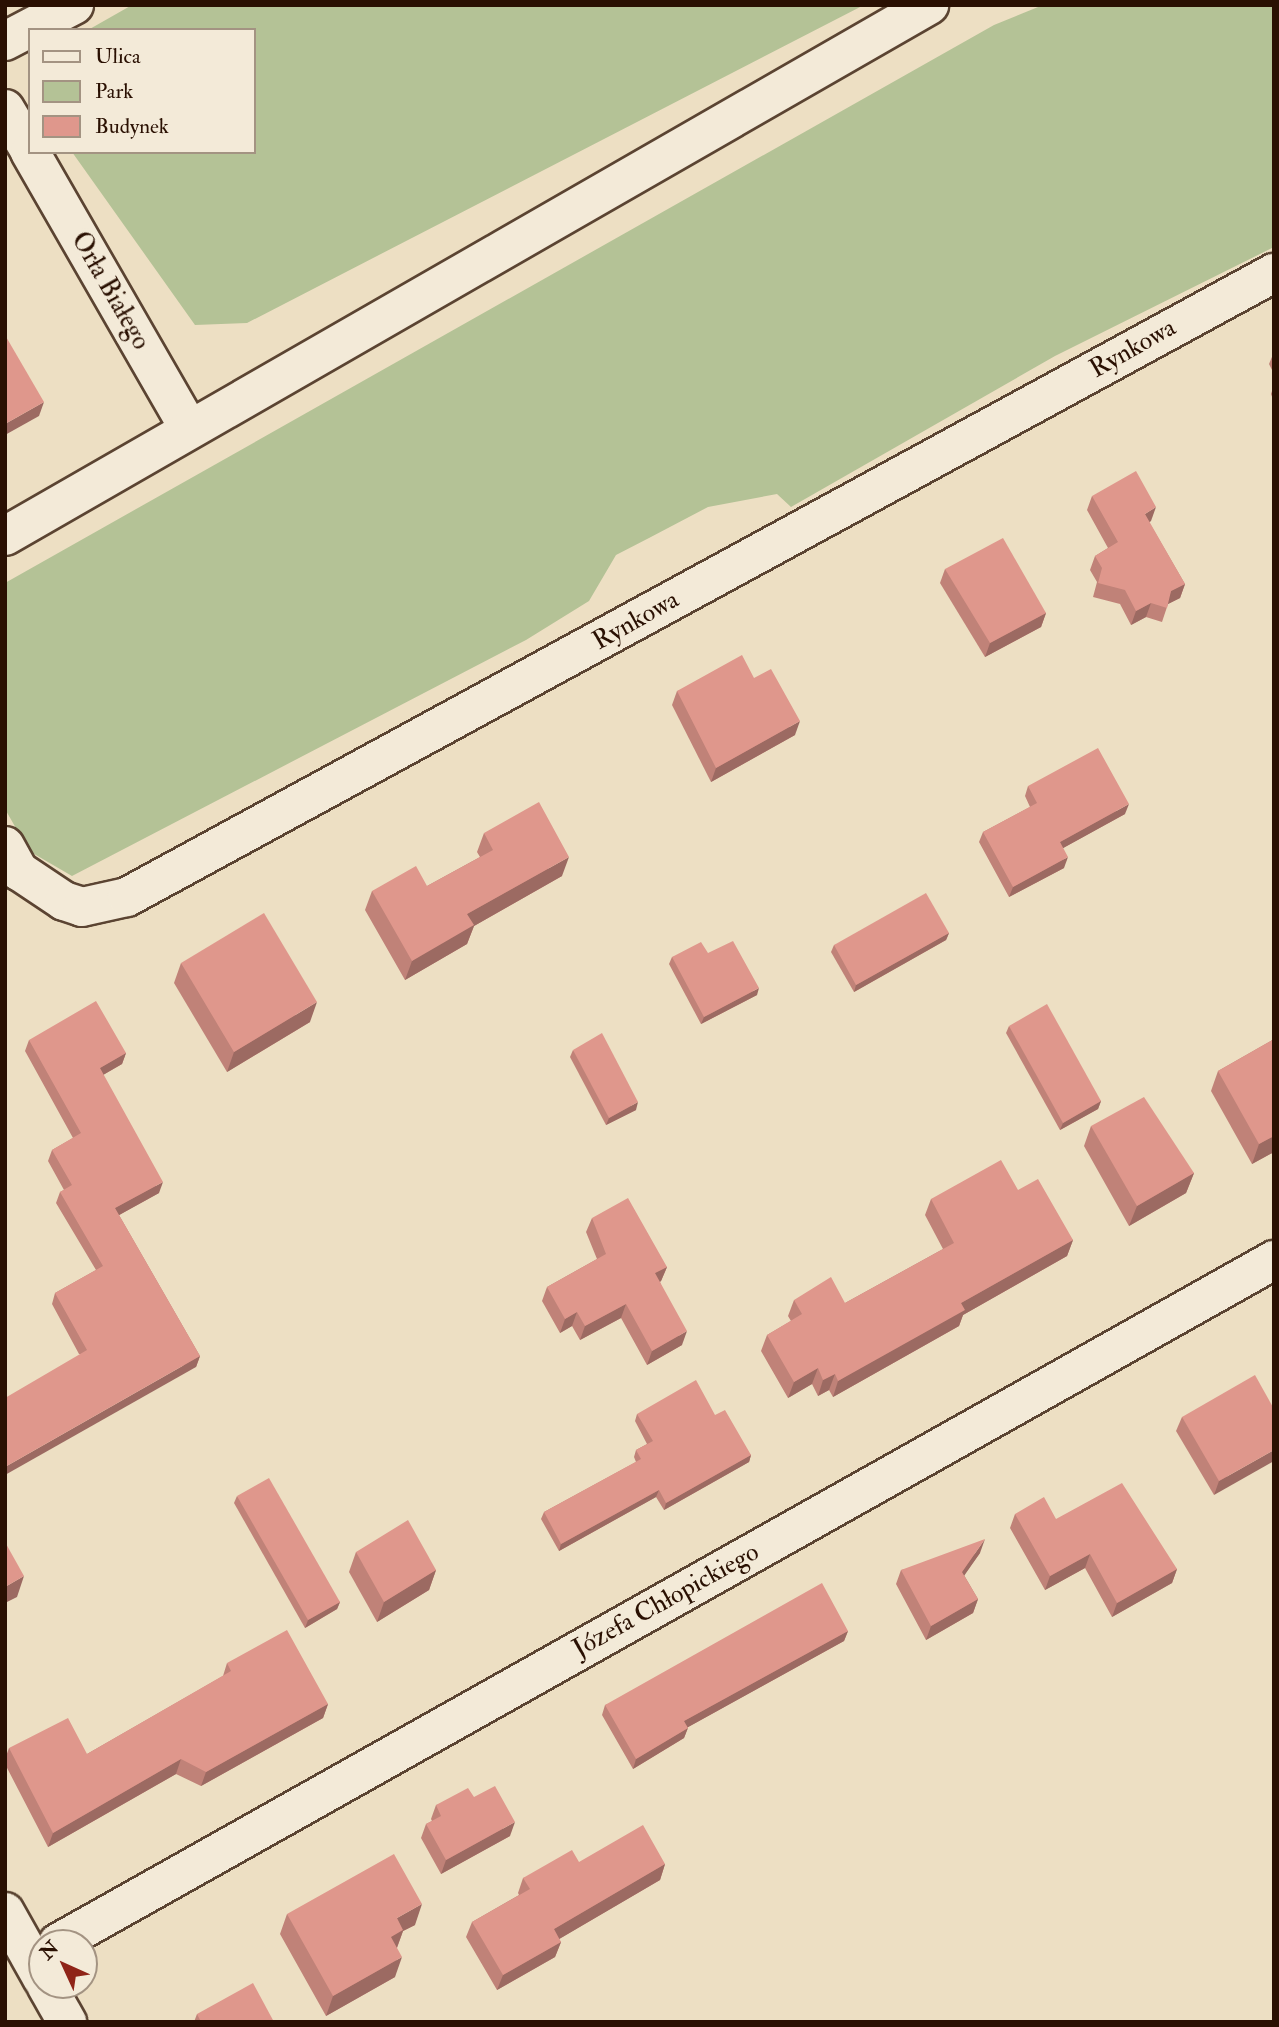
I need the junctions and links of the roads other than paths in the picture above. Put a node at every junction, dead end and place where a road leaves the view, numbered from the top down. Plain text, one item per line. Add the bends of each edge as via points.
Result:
1 (74, 5) edge
2 (929, 5) edge
3 (30, 28) edge
4 (28, 29) edge
5 (5, 41) edge
6 (5, 109) edge
7 (28, 149) edge
8 (31, 154) edge
9 (1274, 273) edge
10 (189, 429) junction
11 (5, 536) edge
12 (5, 846) edge
13 (1274, 1259) edge
14 (5, 1912) edge
15 (98, 1932) edge
16 (28, 1942) edge
17 (58, 1999) edge
18 (67, 2022) edge

1 - 3 street
2 - 10 street
4 - 5 street
6 - 7 street, Orła Białego
8 - 10 street, Orła Białego
9 - 12 street, Rynkowa via 128,897 82,907 64,901 19,871
10 - 11 street
13 - 15 street, Józefa Chłopickiego
14 - 16 street
17 - 18 street

